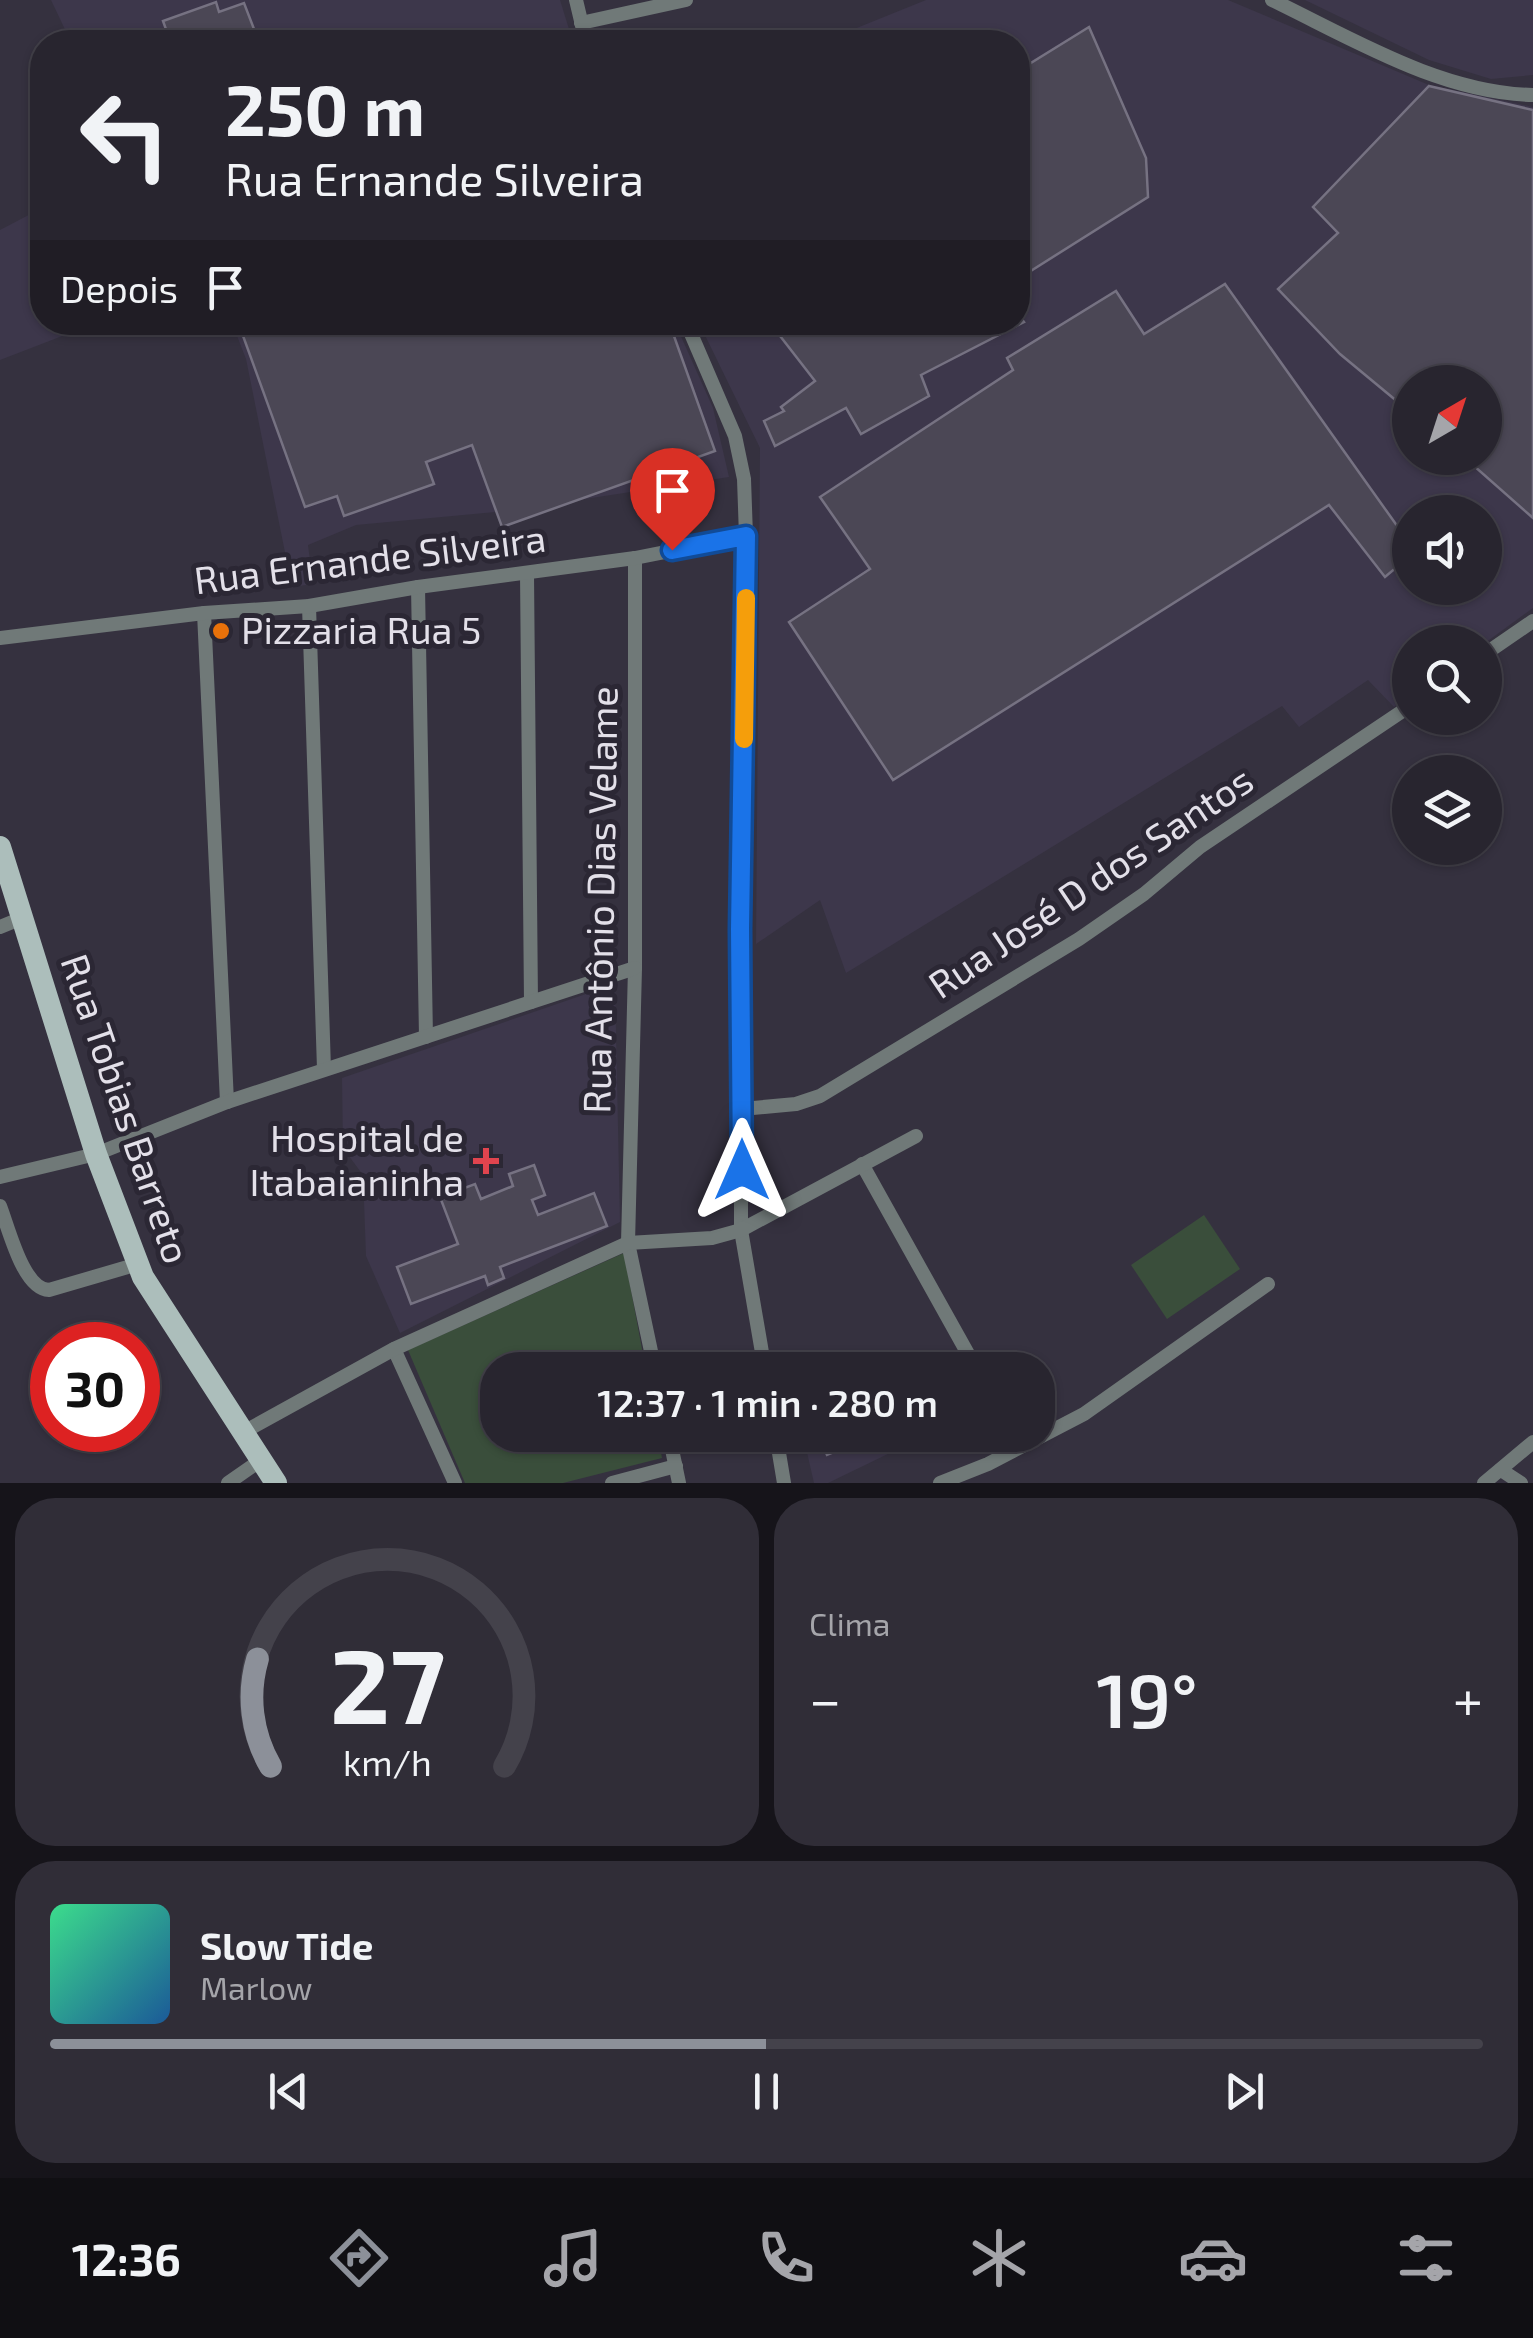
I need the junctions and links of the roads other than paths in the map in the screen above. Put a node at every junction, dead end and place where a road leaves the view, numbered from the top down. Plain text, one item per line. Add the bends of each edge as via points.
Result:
1 (576, 0) edge
2 (686, 0) edge
3 (1272, 0) edge
4 (581, 23) junction
5 (583, 30) edge
6 (1533, 96) edge
7 (692, 335) edge
8 (746, 536) junction
9 (636, 558) junction
10 (528, 574) junction
11 (418, 587) junction
12 (309, 606) junction
13 (204, 613) junction
14 (1533, 620) edge
15 (0, 638) edge
16 (1502, 642) edge
17 (1392, 718) edge
18 (0, 847) edge
19 (22, 918) junction
20 (0, 927) edge
21 (635, 968) junction
22 (531, 1002) junction
23 (426, 1037) junction
24 (324, 1068) junction
25 (227, 1102) junction
26 (742, 1109) junction
27 (916, 1136) dead end
28 (96, 1154) junction
29 (862, 1164) junction
30 (0, 1177) edge
31 (0, 1206) edge
32 (741, 1230) junction
33 (628, 1244) junction
34 (138, 1264) junction
35 (1268, 1284) dead end
36 (394, 1349) junction
37 (652, 1352) edge
38 (762, 1352) edge
39 (968, 1352) edge
40 (1055, 1423) edge
41 (242, 1432) junction
42 (1533, 1442) edge
43 (673, 1452) edge
44 (779, 1452) edge
45 (997, 1452) edge
46 (261, 1460) junction
47 (676, 1466) junction
48 (1501, 1470) junction
49 (451, 1481) edge
50 (228, 1483) edge
51 (276, 1483) edge
52 (612, 1483) edge
53 (679, 1483) edge
54 (784, 1483) edge
55 (940, 1483) edge
56 (1484, 1483) edge
57 (1521, 1483) edge

1 - 4 street
2 - 4 street
3 - 6 street via 1447,79
4 - 5 street
7 - 8 street via 735,436
8 - 9 street, Rua Ernande Silveira
8 - 26 street
9 - 10 street, Rua Ernande Silveira
9 - 21 street, Rua Antônio Dias Velame
10 - 11 street, Rua Ernande Silveira
10 - 22 street
11 - 12 street, Rua Ernande Silveira
11 - 23 street
12 - 13 street, Rua Ernande Silveira
12 - 24 street
13 - 15 street, Rua Ernande Silveira
13 - 25 street
14 - 16 street
17 - 26 street, Rua José D dos Santos via 1010,982 820,1096
18 - 19 main road, Rua Tobias Barreto
19 - 20 street
19 - 28 main road, Rua Tobias Barreto
21 - 22 street
21 - 33 street, Rua Antônio Dias Velame
22 - 23 street
23 - 24 street
24 - 25 street
25 - 28 street
26 - 32 street
27 - 29 street
28 - 30 street
28 - 34 main road, Rua Tobias Barreto
29 - 32 street
29 - 39 street
31 - 34 street via 22,1265 41,1290
32 - 33 street
32 - 38 street
33 - 36 street
33 - 37 street, Rua Antônio Dias Velame
34 - 41 main road, Rua Tobias Barreto
35 - 40 street via 1113,1396
36 - 41 street
36 - 49 street
41 - 46 main road, Rua Tobias Barreto
42 - 48 street
43 - 47 street
44 - 54 street
45 - 55 street
46 - 50 street
46 - 51 main road, Rua Tobias Barreto
47 - 52 street
47 - 53 street
48 - 56 street
48 - 57 street

